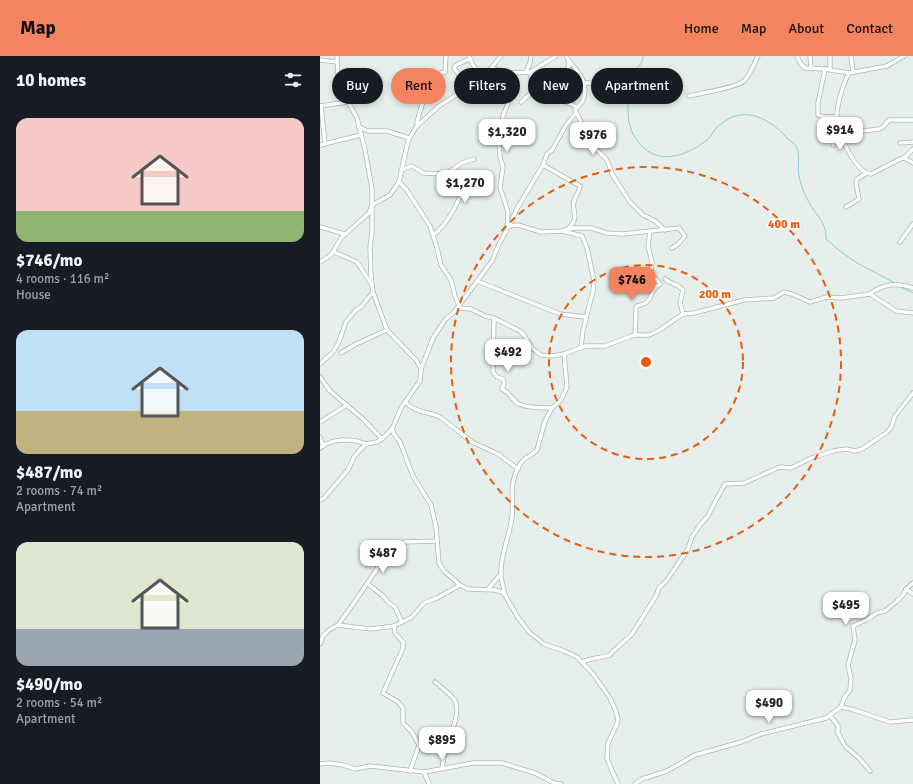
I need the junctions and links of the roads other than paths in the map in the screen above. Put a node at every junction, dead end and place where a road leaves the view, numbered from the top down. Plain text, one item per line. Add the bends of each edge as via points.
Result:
1 (337, 56) edge
2 (446, 56) edge
3 (501, 56) edge
4 (531, 56) edge
5 (556, 56) edge
6 (566, 56) edge
7 (758, 56) edge
8 (797, 56) edge
9 (810, 56) edge
10 (830, 56) edge
11 (851, 56) edge
12 (904, 56) edge
13 (469, 57) edge
14 (320, 60) edge
15 (569, 61) junction
16 (336, 62) junction
17 (337, 68) edge
18 (454, 68) edge
19 (475, 68) edge
20 (492, 68) edge
21 (536, 68) edge
22 (811, 69) junction
23 (825, 69) junction
24 (830, 70) junction
25 (526, 72) joint
26 (851, 72) junction
27 (520, 73) edge
28 (585, 83) junction
29 (591, 84) edge
30 (454, 96) edge
31 (528, 96) edge
32 (689, 96) dead end
33 (521, 102) dead end
34 (334, 104) edge
35 (349, 104) edge
36 (508, 104) edge
37 (321, 106) edge
38 (577, 107) junction
39 (576, 113) junction
40 (837, 117) junction
41 (913, 120) edge
42 (417, 125) junction
43 (359, 127) junction
44 (837, 129) junction
45 (840, 134) junction
46 (361, 135) junction
47 (409, 138) junction
48 (913, 142) edge
49 (900, 143) dead end
50 (325, 144) junction
51 (320, 145) edge
52 (833, 145) dead end
53 (913, 148) edge
54 (904, 158) junction
55 (474, 159) dead end
56 (913, 163) edge
57 (543, 165) junction
58 (402, 170) junction
59 (452, 171) junction
60 (867, 173) junction
61 (399, 182) junction
62 (372, 205) junction
63 (846, 207) dead end
64 (913, 224) edge
65 (320, 227) edge
66 (508, 228) junction
67 (568, 228) junction
68 (664, 230) junction
69 (562, 231) junction
70 (650, 232) junction
71 (345, 234) junction
72 (433, 235) junction
73 (900, 242) dead end
74 (672, 248) dead end
75 (334, 252) junction
76 (320, 262) edge
77 (665, 279) dead end
78 (477, 281) junction
79 (372, 285) junction
80 (913, 288) edge
81 (374, 292) junction
82 (868, 294) junction
83 (458, 307) junction
84 (913, 313) edge
85 (683, 314) junction
86 (586, 317) junction
87 (494, 318) junction
88 (387, 330) junction
89 (635, 336) junction
90 (581, 348) junction
91 (341, 353) dead end
92 (564, 354) junction
93 (320, 364) edge
94 (421, 370) junction
95 (320, 379) edge
96 (913, 393) edge
97 (405, 402) junction
98 (346, 405) junction
99 (552, 408) junction
100 (320, 422) edge
101 (392, 429) junction
102 (320, 437) edge
103 (382, 438) junction
104 (366, 444) junction
105 (321, 447) edge
106 (518, 469) junction
107 (320, 500) edge
108 (437, 541) junction
109 (501, 574) junction
110 (367, 583) junction
111 (913, 584) edge
112 (460, 585) junction
113 (488, 589) junction
114 (906, 589) junction
115 (913, 594) edge
116 (505, 595) junction
117 (402, 622) junction
118 (338, 625) junction
119 (394, 626) junction
120 (320, 644) edge
121 (582, 662) junction
122 (435, 682) dead end
123 (841, 708) junction
124 (830, 715) junction
125 (913, 720) edge
126 (320, 764) edge
127 (442, 769) junction
128 (410, 771) junction
129 (870, 771) dead end
130 (424, 772) junction
131 (429, 784) edge
132 (561, 784) edge
133 (618, 784) edge
134 (635, 784) edge

1 - 16 street
2 - 42 street via 445,72 437,74 430,82
3 - 20 street
4 - 25 street
5 - 21 street
6 - 15 street
7 - 32 street via 742,82
8 - 22 street via 802,66
9 - 22 street
10 - 24 street
11 - 26 street
12 - 26 street via 880,68
13 - 18 street
13 - 19 street
14 - 16 street
15 - 28 street
15 - 38 street via 558,98
16 - 17 street
22 - 23 street
23 - 24 street
23 - 40 street via 818,115
24 - 26 street
25 - 27 street
26 - 40 street via 843,86
28 - 29 street
28 - 38 street via 583,101
30 - 42 street
31 - 33 street
34 - 37 street
35 - 43 street
36 - 66 street via 499,141 503,168 500,187 508,212
37 - 50 street
38 - 39 street
39 - 57 street via 547,154
39 - 68 street via 593,146 610,165 612,174 630,202 643,216 655,221
40 - 44 street
41 - 45 street via 889,120 879,129
42 - 47 street
43 - 46 street
43 - 47 street via 368,131 387,131
44 - 45 street
44 - 52 street
45 - 60 street via 859,167
46 - 50 street
46 - 62 street via 372,189
47 - 58 street
48 - 49 street
50 - 51 street
53 - 54 street
54 - 56 street
54 - 60 street via 875,172
55 - 59 street via 462,163
57 - 66 street
57 - 67 street via 580,186 573,203 576,215
58 - 59 street via 412,166 423,173 442,174
58 - 61 street
59 - 72 street via 464,180 460,196 447,220
60 - 63 street via 857,179 859,200
61 - 62 street via 390,195
61 - 72 street via 430,226
62 - 71 street via 369,213
62 - 79 street
64 - 73 street
65 - 71 street
66 - 69 street via 518,226 541,232
66 - 78 street via 494,257
67 - 69 street
67 - 70 street via 591,228 607,234
68 - 70 street
68 - 74 street via 679,228 685,236
69 - 86 street via 582,236 587,248 594,280
70 - 89 street via 648,246 652,262 651,276 660,284 653,290 648,302 636,308
71 - 75 street
72 - 83 street via 441,265 451,280
75 - 76 street
75 - 79 street via 357,262
77 - 85 street via 682,290 680,302
78 - 83 street
78 - 86 street via 560,314
79 - 81 street
80 - 82 street via 896,284 878,288
81 - 88 street
81 - 93 street via 346,322 338,344
82 - 84 street via 896,311
82 - 85 street via 841,298 827,296 810,302 784,292 774,298 744,300
83 - 87 street
83 - 94 street via 433,338
85 - 89 street via 658,331
86 - 90 street
87 - 92 street via 520,331 540,355
87 - 99 street via 493,372 503,379 502,389 509,392 518,404
88 - 91 street
88 - 94 street via 416,360
89 - 90 street via 606,346
90 - 92 street
92 - 99 street via 567,387 561,400
94 - 97 street via 420,381
95 - 98 street
96 - 121 street via 895,416 886,433 862,448 855,451 833,451 791,468 780,467 744,483 725,484 708,516 692,537 688,549 659,588 632,634 610,655
97 - 101 street
97 - 106 street via 420,412 440,417 472,442 498,454
98 - 100 street
98 - 103 street
99 - 106 street via 536,450 524,458
101 - 103 street
101 - 108 street via 400,442 413,476 431,505
102 - 105 street
103 - 104 street
104 - 105 street via 352,440 331,442
104 - 107 street via 354,457 348,470
106 - 109 street via 512,483 512,517 503,549
108 - 110 street via 391,545
108 - 112 street via 439,563
109 - 113 street
109 - 116 street
110 - 117 street via 395,607
110 - 118 street
111 - 114 street
112 - 113 street via 468,589
112 - 117 street via 426,602 412,617
113 - 116 street via 499,590
114 - 115 street
114 - 123 street via 904,594 885,611 853,626 855,640 848,664 850,690
116 - 121 street via 523,625 535,638 551,648 572,654
117 - 119 street
118 - 119 street via 370,629
118 - 120 street via 323,636
119 - 128 street via 395,633 403,642 403,648 383,693 403,708 403,723 418,742 417,755
121 - 133 street via 604,688 618,716 608,743 607,755
122 - 127 street via 456,705 456,717 445,749
123 - 124 street
123 - 125 street via 890,722
124 - 129 street via 838,726 838,733 845,746
124 - 134 street via 695,755 667,771
126 - 128 street via 329,763 356,769 370,766
127 - 130 street
127 - 132 street via 473,763 502,763
128 - 130 street
130 - 131 street

